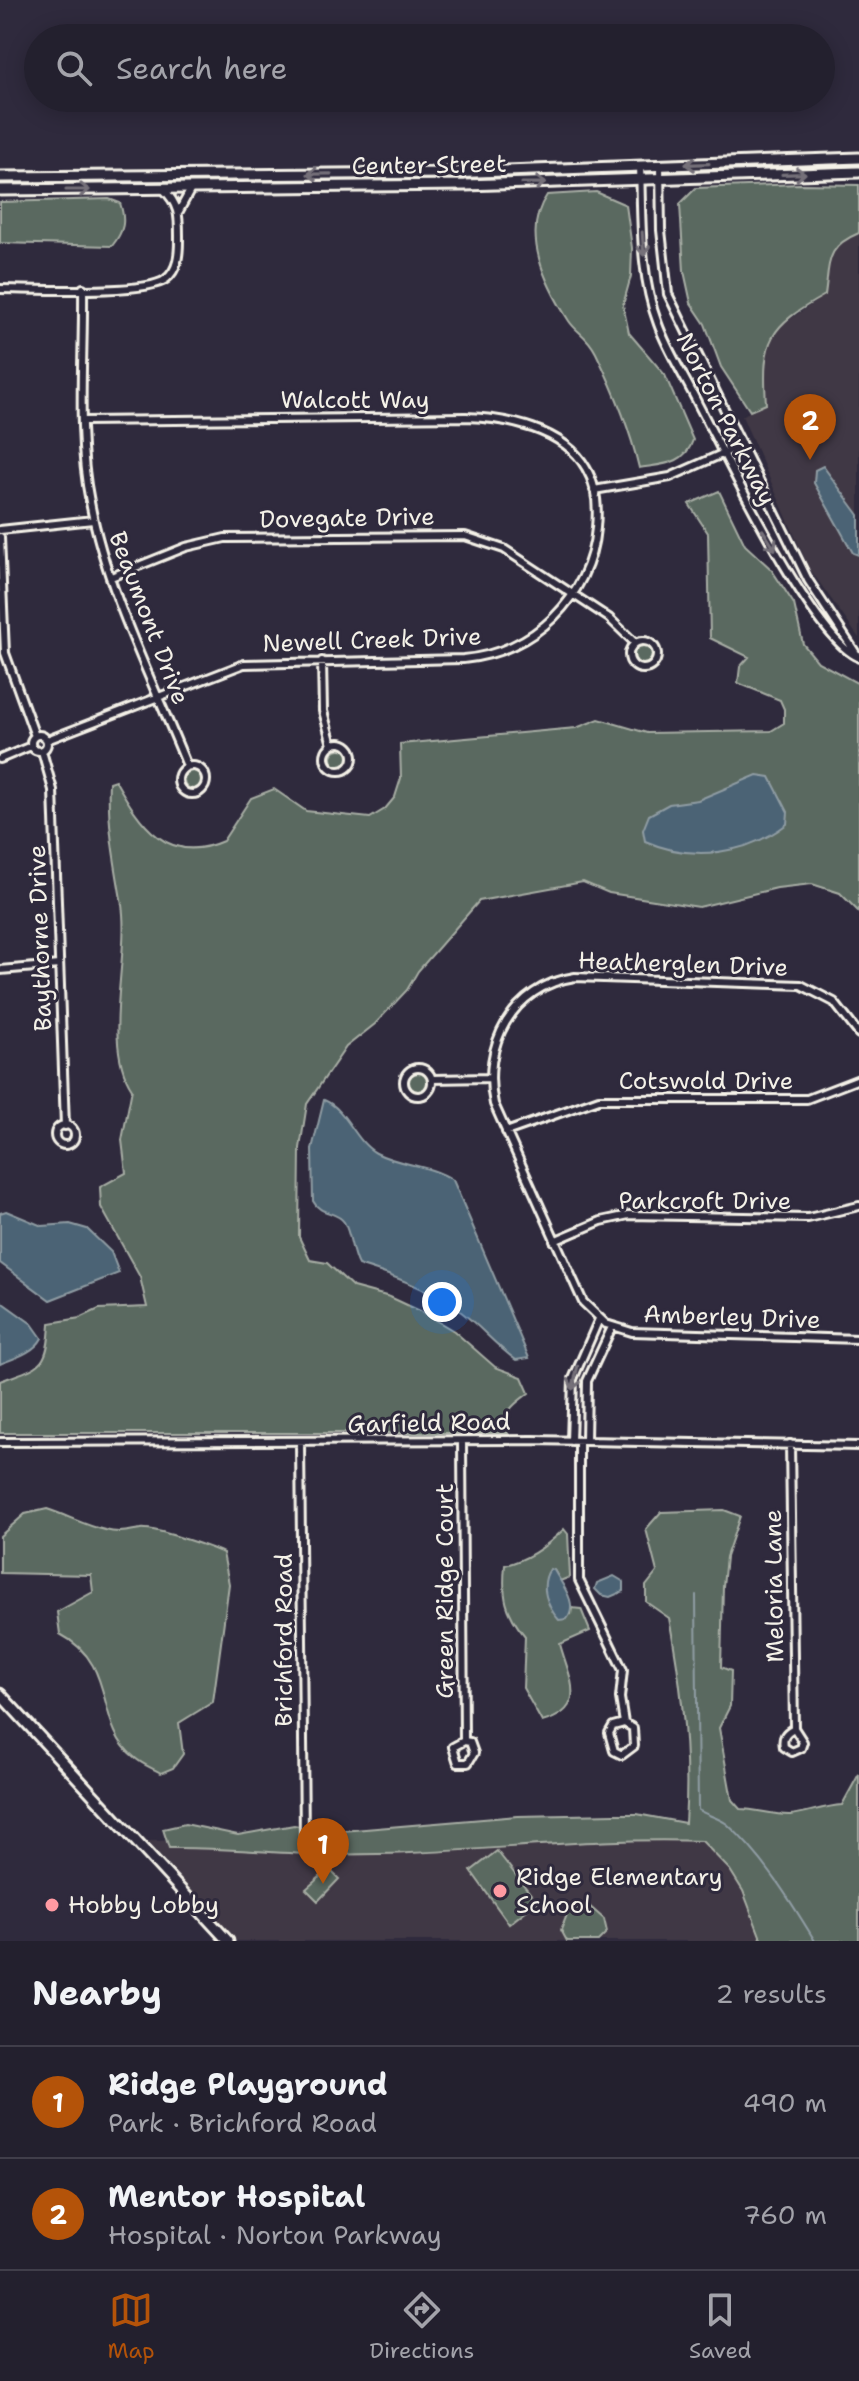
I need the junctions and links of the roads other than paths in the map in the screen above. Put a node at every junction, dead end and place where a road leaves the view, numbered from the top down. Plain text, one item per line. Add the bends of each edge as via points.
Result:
1 (859, 158) edge
2 (640, 166) junction
3 (660, 166) junction
4 (575, 169) junction
5 (859, 172) edge
6 (0, 177) edge
7 (660, 178) junction
8 (640, 180) junction
9 (575, 182) junction
10 (163, 189) junction
11 (191, 189) junction
12 (0, 190) edge
13 (179, 211) junction
14 (83, 288) junction
15 (0, 289) edge
16 (84, 421) junction
17 (740, 446) junction
18 (724, 454) junction
19 (594, 490) junction
20 (93, 520) junction
21 (0, 530) edge
22 (0, 537) edge
23 (111, 577) junction
24 (574, 594) junction
25 (635, 643) junction
26 (859, 657) edge
27 (322, 661) junction
28 (158, 695) junction
29 (35, 736) junction
30 (47, 740) junction
31 (332, 745) junction
32 (31, 746) junction
33 (42, 751) junction
34 (0, 759) edge
35 (187, 766) junction
36 (59, 965) junction
37 (0, 970) edge
38 (859, 1034) edge
39 (490, 1078) junction
40 (432, 1079) junction
41 (859, 1079) edge
42 (65, 1126) dead end
43 (506, 1132) junction
44 (859, 1206) edge
45 (554, 1241) junction
46 (606, 1323) junction
47 (859, 1339) edge
48 (578, 1441) junction
49 (0, 1442) edge
50 (462, 1442) junction
51 (300, 1443) junction
52 (790, 1444) junction
53 (859, 1446) edge
54 (0, 1694) edge
55 (624, 1723) junction
56 (794, 1728) dead end
57 (464, 1741) dead end
58 (304, 1837) dead end
59 (228, 1941) edge

1 -> 3 main road, Center Street
2 - 3 main road, Center Street
2 - 4 main road, Center Street
2 - 8 street, Norton Parkway
3 - 7 street, Norton Parkway
4 -> 6 main road, Center Street
4 - 9 main road
7 -> 5 main road, Center Street
7 - 8 main road, Center Street
7 - 17 street, Norton Parkway via 668,294
8 - 9 main road, Center Street
8 -> 18 street, Norton Parkway via 646,280 658,325
11 -> 9 main road, Center Street
10 - 11 main road, Center Street
12 -> 10 main road, Center Street
10 - 13 street
11 - 13 street
13 - 14 street via 178,258 166,279 146,287
14 - 15 street
14 - 16 street, Beaumont Drive
16 - 19 street, Walcott Way via 483,417 540,431 563,443 586,467
16 - 20 street, Beaumont Drive
17 - 18 street
17 - 26 street, Norton Parkway via 808,580
18 - 19 street via 670,477
18 -> 26 street, Norton Parkway via 789,573 849,653
19 - 24 street, Newell Creek Drive via 592,549
20 - 21 street
20 - 23 street, Beaumont Drive
22 - 29 street via 5,653
23 - 24 street, Dovegate Drive via 186,547 225,538 458,535 498,546
23 - 28 street, Beaumont Drive
24 - 25 street, Dovegate Drive
24 - 27 street, Newell Creek Drive via 537,632 487,656
25 - 25 street via 628,655 631,663 643,670 651,667 655,650 649,643
27 - 28 street, Newell Creek Drive via 244,664
27 - 31 street via 323,711
28 - 30 street, Newell Creek Drive
28 - 35 street, Beaumont Drive
29 - 30 street
29 - 32 street
30 - 33 street
31 - 31 street via 326,752 327,765 335,771 348,768 353,756 349,748
32 - 33 street
32 - 34 street
33 - 36 street, Baythorne Drive via 53,790
35 - 35 street, Beaumont Drive via 178,776 179,786 195,794 203,789 206,776 201,768
36 - 37 street
36 - 42 street, Baythorne Drive
38 - 39 street, Heatherglen Drive via 845,1012 801,985 563,979 526,998 508,1017 495,1041
39 - 40 street
39 - 43 street, Heatherglen Drive
40 - 40 street via 426,1070 416,1068 407,1073 405,1086 419,1096 428,1092
41 - 43 street, Cotswold Drive via 797,1100 599,1099
43 - 45 street, Heatherglen Drive
44 - 45 street, Parkcroft Drive via 798,1218 629,1215
45 - 46 street, Heatherglen Drive via 577,1293
46 - 47 street, Amberley Drive via 632,1332
46 - 48 street via 587,1381
46 -> 48 street via 573,1379
48 - 50 street, Garfield Road
48 - 52 street, Garfield Road
48 - 55 street via 579,1580 623,1670
49 - 51 street, Garfield Road
50 - 51 street, Garfield Road
50 - 57 street, Green Ridge Court
51 - 58 street, Brichford Road
52 - 53 street, Garfield Road
52 - 56 street, Meloria Lane
54 - 59 main road
55 - 55 street via 609,1733 614,1751 622,1755 634,1746 635,1737

